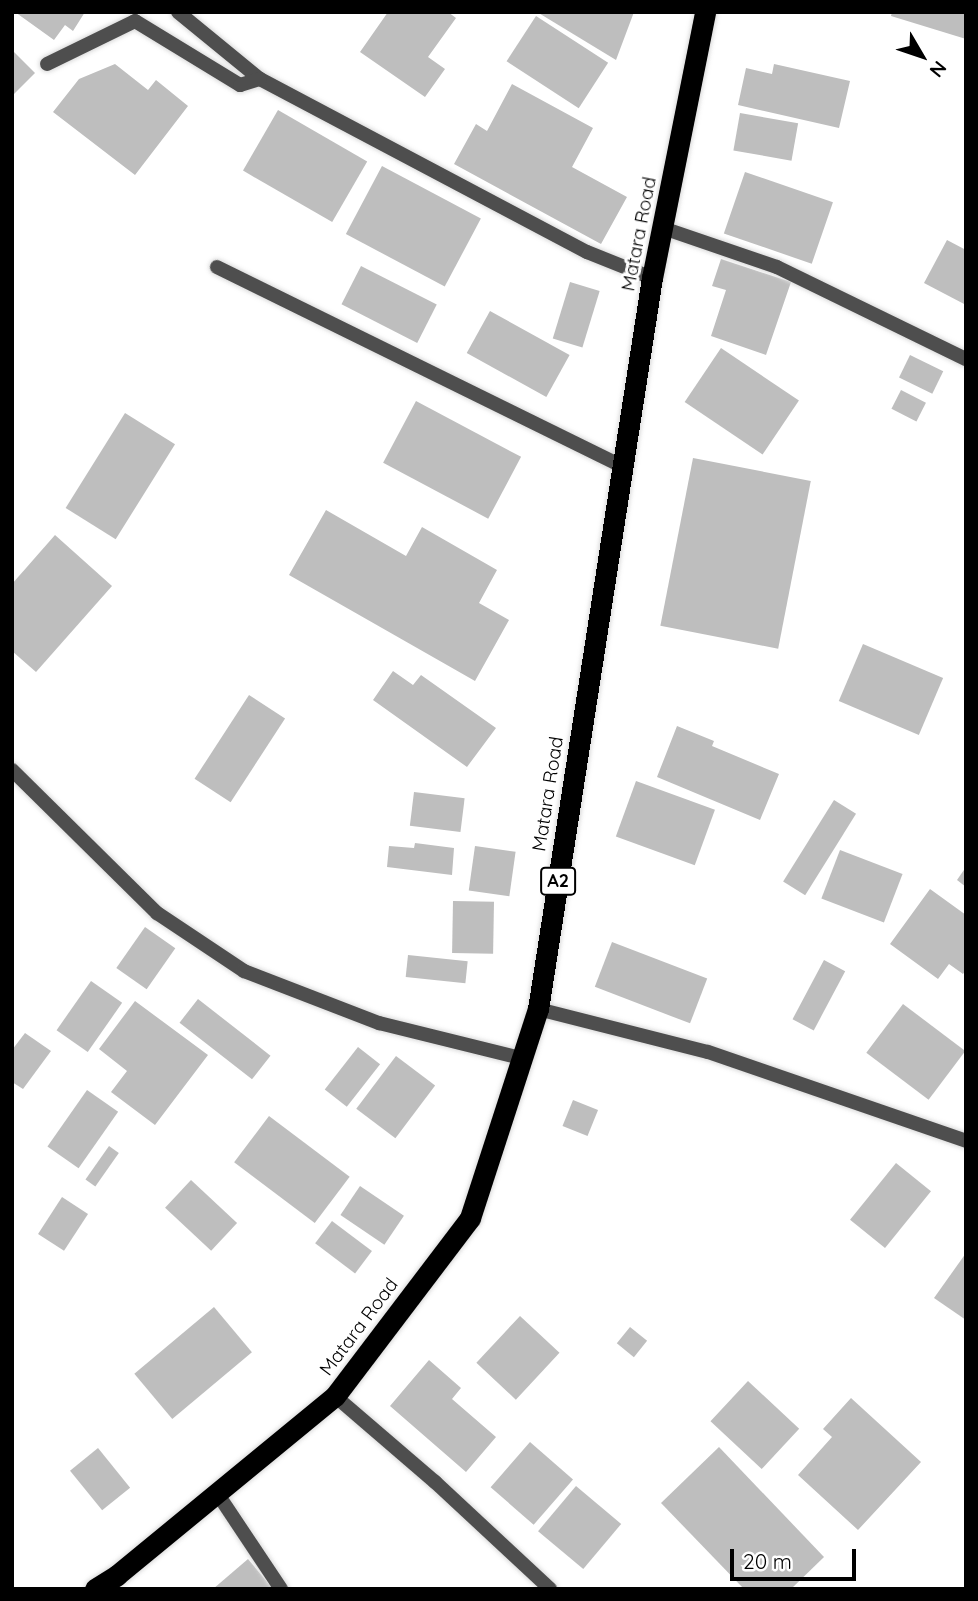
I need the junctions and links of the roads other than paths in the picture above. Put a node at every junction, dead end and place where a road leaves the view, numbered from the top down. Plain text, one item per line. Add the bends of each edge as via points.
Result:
1 (178, 12) edge
2 (705, 12) edge
3 (47, 64) dead end
4 (260, 79) junction
5 (663, 228) junction
6 (217, 267) dead end
7 (652, 278) junction
8 (966, 359) edge
9 (623, 467) junction
10 (12, 770) edge
11 (538, 1009) junction
12 (524, 1059) junction
13 (966, 1141) edge
14 (335, 1396) junction
15 (217, 1493) junction
16 (95, 1589) edge
17 (281, 1589) edge
18 (551, 1589) edge

1 - 4 street
2 - 5 highway, Matara Road / A2
3 - 4 street via 135,21 240,85
4 - 7 street via 587,252
5 - 7 highway, Matara Road / A2
5 - 8 street via 777,267
6 - 9 street
7 - 9 highway, Matara Road / A2
9 - 11 highway, Matara Road / A2
10 - 12 street via 157,913 244,971 379,1023
11 - 12 highway, Matara Road / A2
11 - 13 street via 708,1052
12 - 14 highway, Matara Road / A2 via 470,1218
14 - 15 highway, Matara Road / A2
14 - 18 street
15 - 16 highway, Matara Road / A2
15 - 17 street

